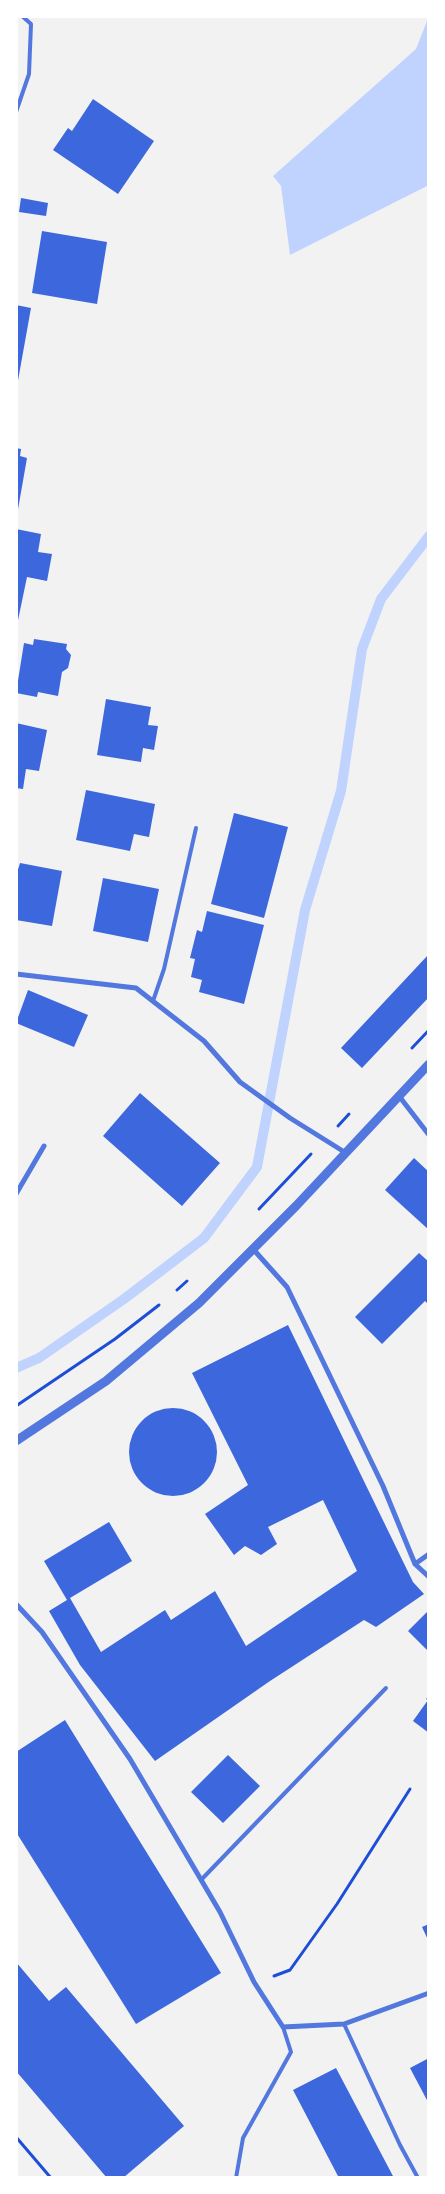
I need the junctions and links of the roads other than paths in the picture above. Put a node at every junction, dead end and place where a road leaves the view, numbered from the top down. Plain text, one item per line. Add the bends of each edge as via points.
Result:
1 (22, 16) edge
2 (16, 112) edge
3 (196, 828) dead end
4 (16, 974) edge
5 (153, 1001) junction
6 (429, 1064) edge
7 (399, 1096) junction
8 (429, 1134) edge
9 (44, 1146) dead end
10 (347, 1153) junction
11 (16, 1194) edge
12 (253, 1250) junction
13 (16, 1441) edge
14 (429, 1554) edge
15 (415, 1564) junction
16 (429, 1577) edge
17 (16, 1604) edge
18 (386, 1688) dead end
19 (202, 1880) junction
20 (429, 1993) edge
21 (344, 2024) junction
22 (283, 2028) junction
23 (236, 2178) edge
24 (418, 2178) edge

1 - 2 lane via 30,24 29,74
3 - 5 lane via 164,969
4 - 5 street via 136,988
5 - 10 street via 204,1041 240,1082
6 - 7 street
7 - 8 street
7 - 10 street
9 - 11 street
10 - 12 street
12 - 13 street via 199,1303 106,1381
12 - 15 street via 287,1287 383,1486
14 - 15 street
15 - 16 street
17 - 19 street via 42,1632 130,1759
18 - 19 lane
19 - 22 street via 254,1982
20 - 21 street
21 - 22 street
21 - 24 lane
22 - 23 lane via 291,2052 243,2138

